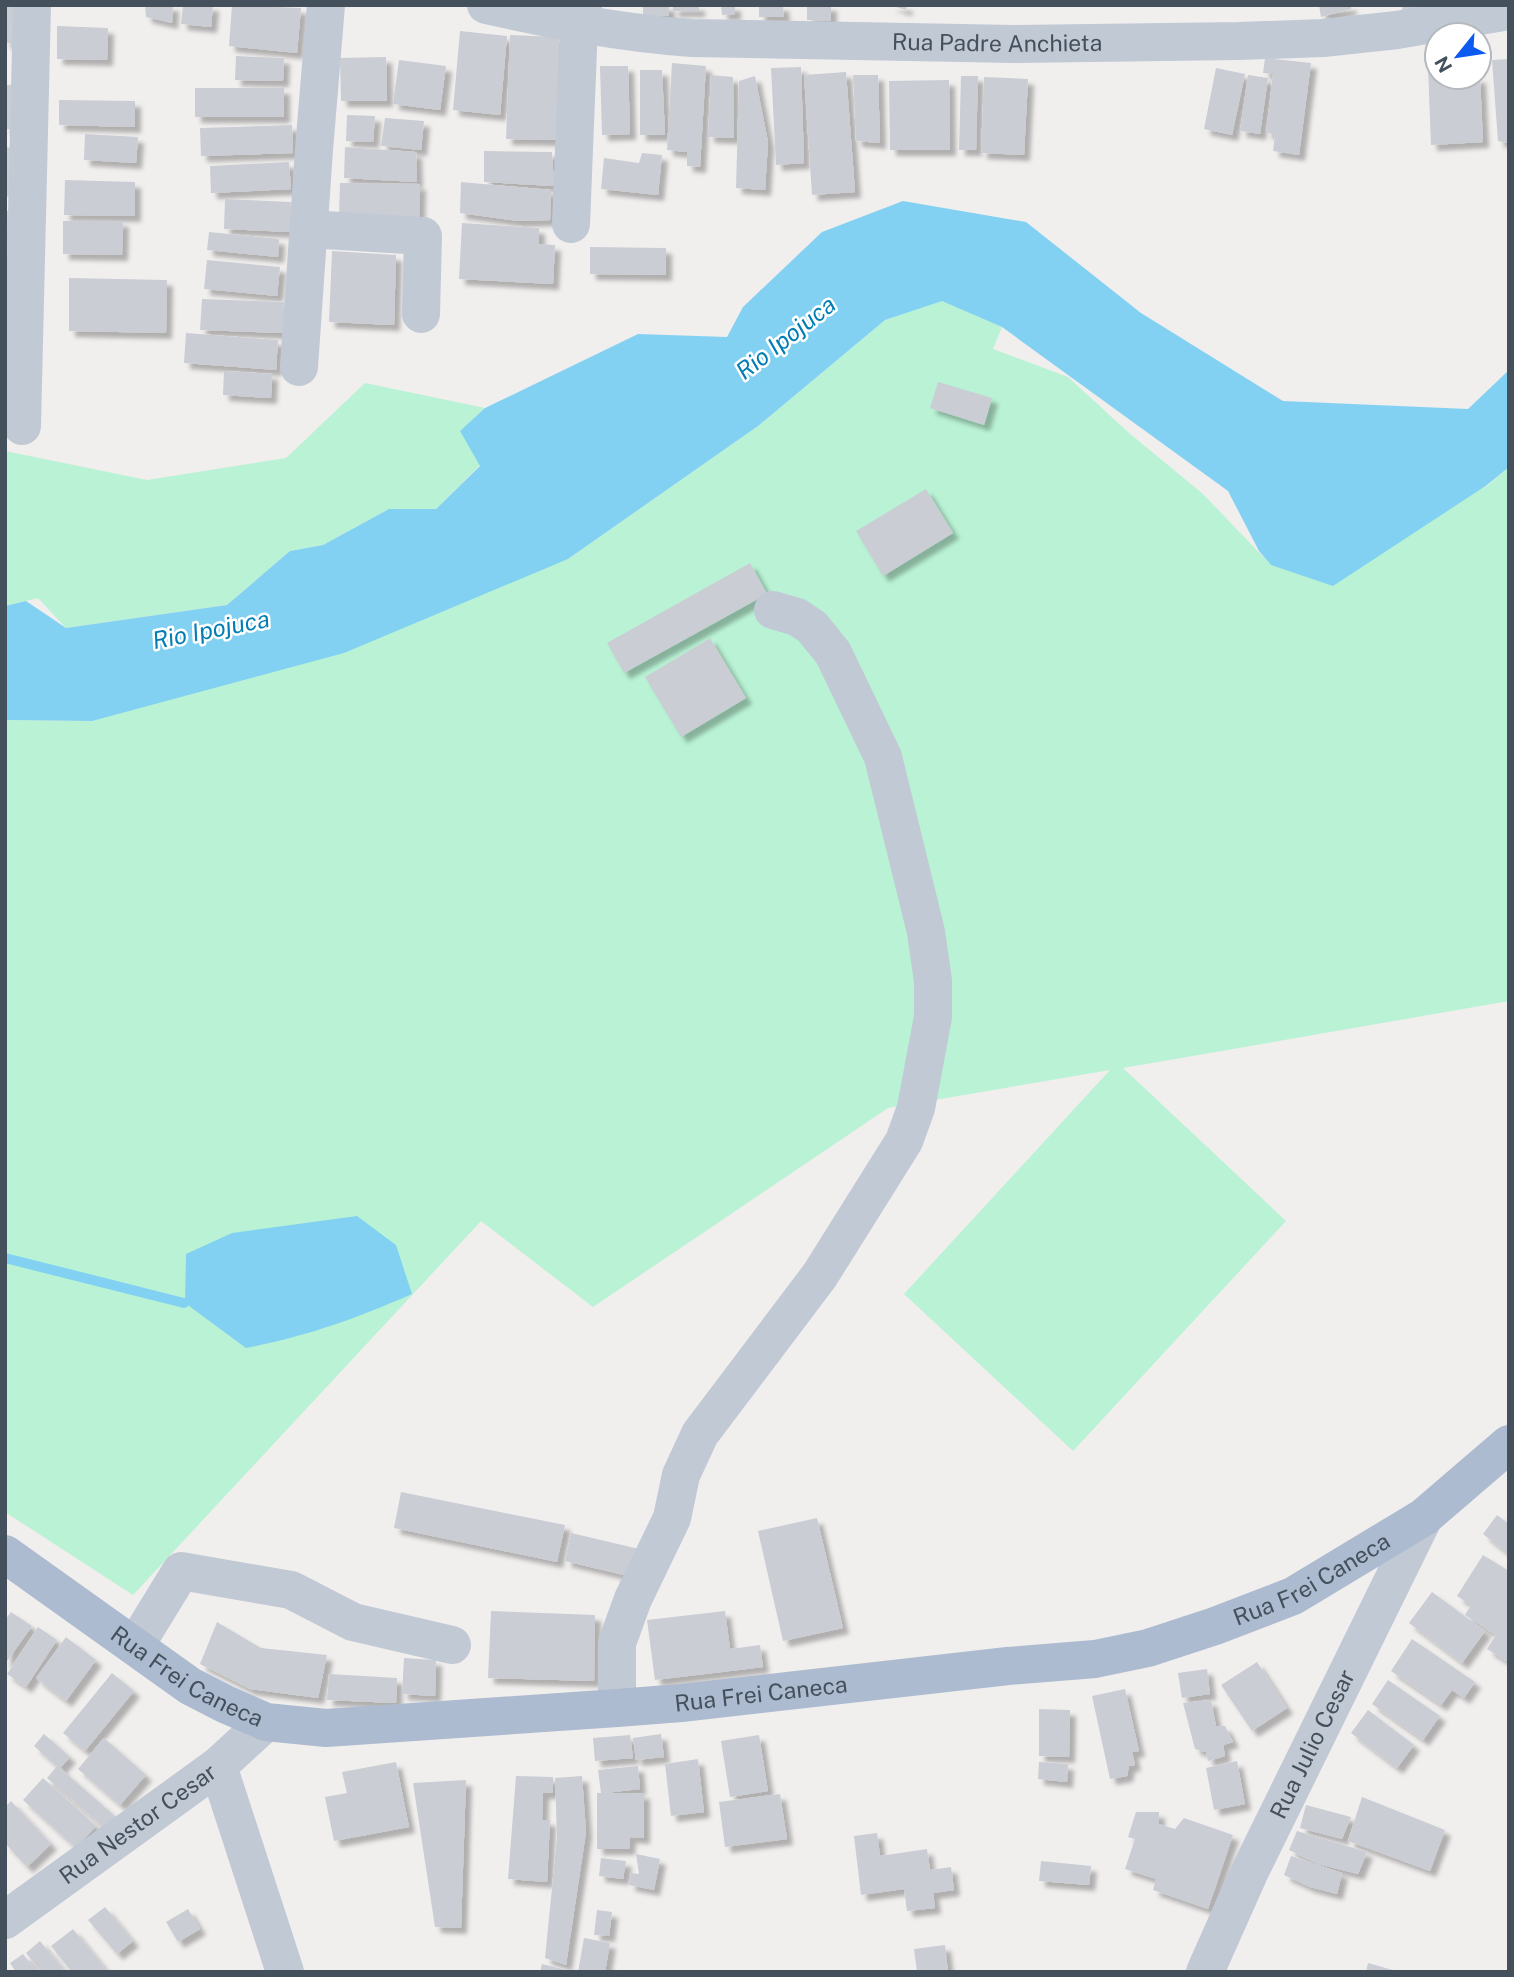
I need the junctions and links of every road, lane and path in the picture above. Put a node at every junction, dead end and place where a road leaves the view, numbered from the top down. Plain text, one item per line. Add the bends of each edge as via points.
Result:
1 (33, 5) edge
2 (326, 5) edge
3 (486, 5) edge
4 (1509, 11) edge
5 (581, 15) edge
6 (16, 204) edge
7 (571, 224) dead end
8 (308, 229) junction
9 (421, 314) dead end
10 (299, 367) dead end
11 (23, 426) dead end
12 (773, 610) dead end
13 (1509, 1444) edge
14 (1424, 1517) junction
15 (5, 1554) edge
16 (452, 1645) dead end
17 (135, 1646) junction
18 (617, 1708) junction
19 (266, 1722) junction
20 (218, 1766) junction
21 (5, 1920) edge
22 (285, 1972) edge
23 (1205, 1972) edge

1 - 6 street
2 - 8 street
3 - 5 street, Rua Padre Anchieta
4 - 5 street, Rua Padre Anchieta via 1323,38 1014,44 641,34
5 - 7 street
6 - 11 street
8 - 9 street via 423,236
8 - 10 street
12 - 18 street via 812,627 834,653 883,757 926,932 933,1017 916,1108 904,1141 820,1275 689,1454 672,1518 617,1643
13 - 14 main road, Rua Frei Caneca
14 - 18 main road, Rua Frei Caneca via 1293,1596 1148,1648 1095,1660
14 - 23 street, Rua Julio Cesar
15 - 17 main road, Rua Frei Caneca
16 - 17 street via 353,1622 291,1590 181,1571
17 - 19 main road, Rua Frei Caneca via 190,1686
18 - 19 main road, Rua Frei Caneca via 326,1728
19 - 20 street, Rua Nestor Cesar
20 - 21 street, Rua Nestor Cesar
20 - 22 street

